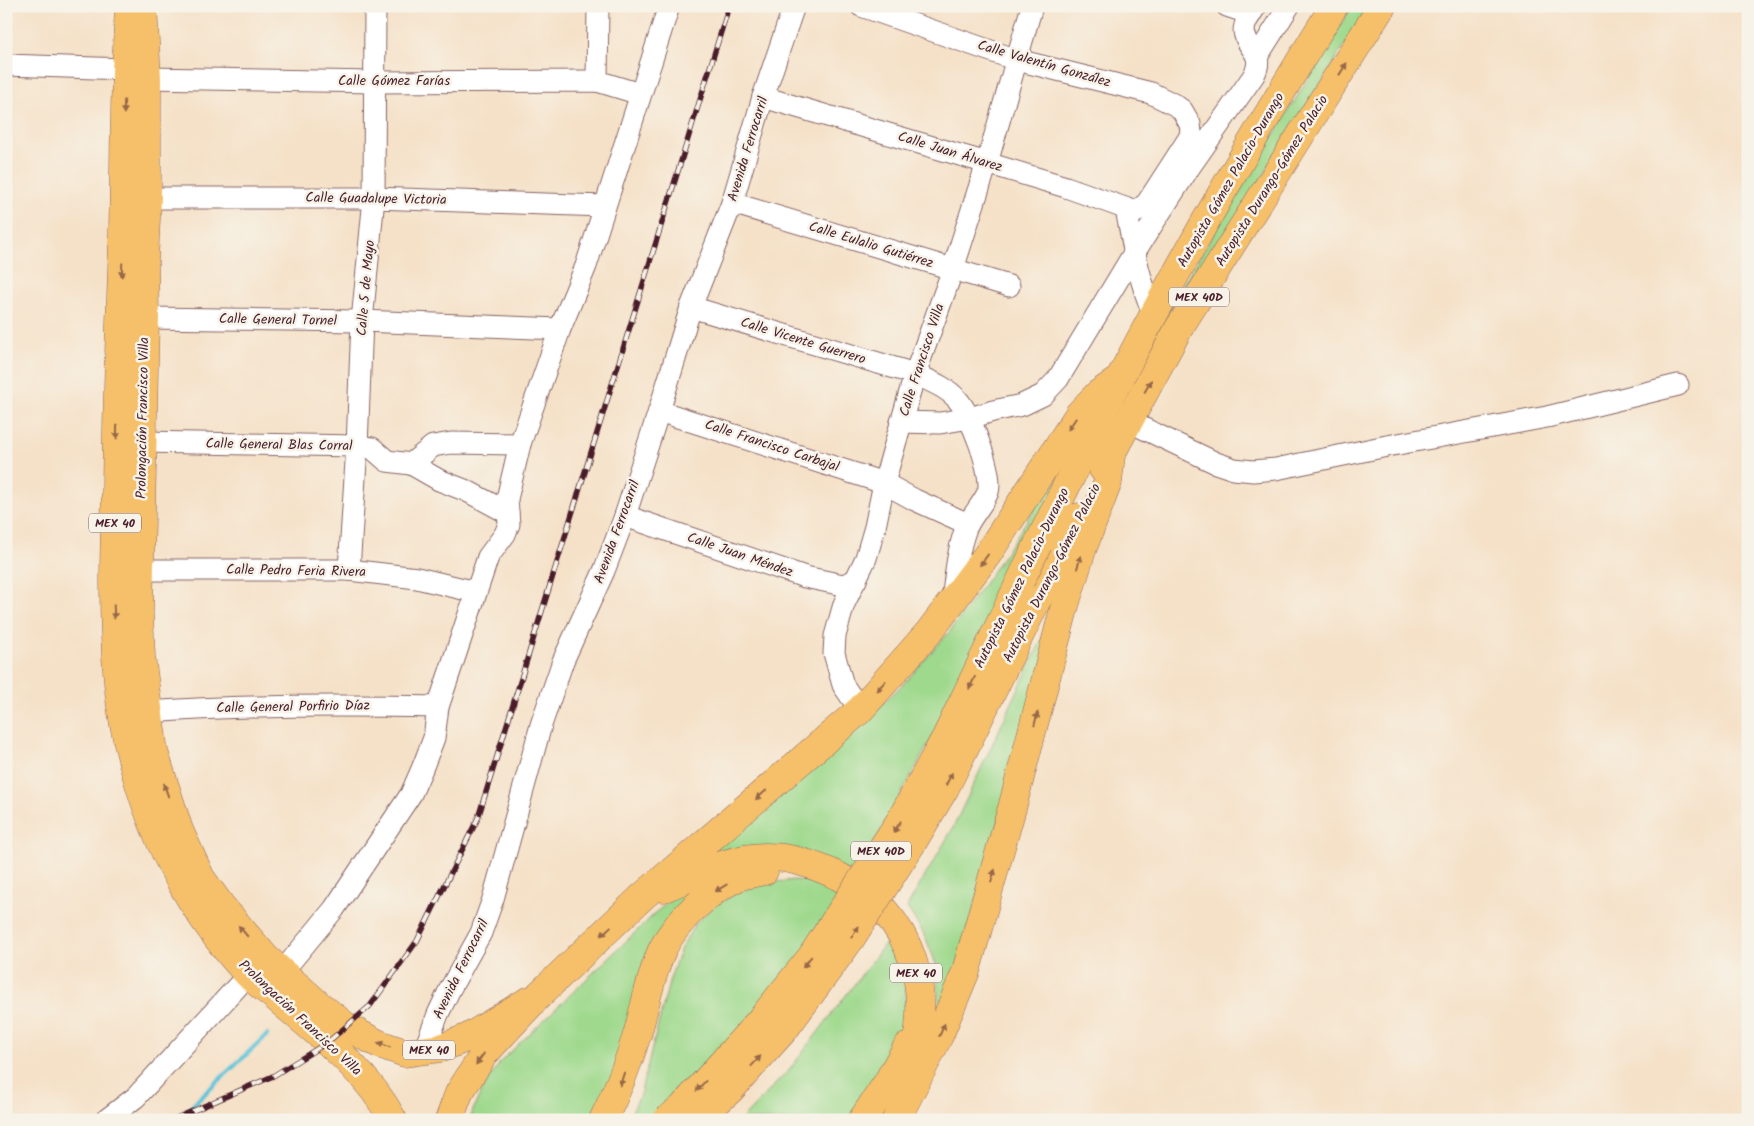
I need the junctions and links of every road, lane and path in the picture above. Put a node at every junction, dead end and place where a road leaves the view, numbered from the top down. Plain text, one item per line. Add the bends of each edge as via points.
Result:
1 (129, 6) edge
2 (143, 6) edge
3 (375, 6) edge
4 (598, 6) edge
5 (669, 6) edge
6 (794, 6) edge
7 (861, 6) edge
8 (1032, 6) edge
9 (1227, 6) edge
10 (1289, 6) edge
11 (1334, 6) edge
12 (1382, 6) edge
13 (1253, 10) edge
14 (1257, 57) junction
15 (1018, 60) junction
16 (6, 64) edge
17 (136, 73) junction
18 (597, 81) junction
19 (374, 82) junction
20 (640, 94) junction
21 (764, 97) junction
22 (1195, 134) junction
23 (987, 163) junction
24 (147, 198) junction
25 (374, 198) junction
26 (732, 203) junction
27 (604, 206) junction
28 (1131, 210) junction
29 (1134, 253) junction
30 (953, 269) junction
31 (1009, 286) dead end
32 (690, 307) junction
33 (1154, 315) junction
34 (145, 318) junction
35 (362, 321) junction
36 (560, 329) junction
37 (915, 374) junction
38 (1120, 379) junction
39 (1678, 385) dead end
40 (660, 411) junction
41 (970, 418) junction
42 (1128, 421) junction
43 (901, 422) junction
44 (142, 442) junction
45 (520, 444) junction
46 (357, 446) junction
47 (1111, 454) junction
48 (411, 464) junction
49 (884, 483) junction
50 (508, 513) junction
51 (625, 516) junction
52 (968, 524) junction
53 (141, 570) junction
54 (349, 570) junction
55 (113, 571) junction
56 (856, 580) junction
57 (476, 592) junction
58 (952, 603) junction
59 (438, 707) junction
60 (860, 710) junction
61 (148, 712) junction
62 (818, 866) junction
63 (642, 897) junction
64 (271, 978) junction
65 (540, 994) junction
66 (312, 1013) junction
67 (920, 1021) junction
68 (424, 1051) junction
69 (106, 1120) edge
70 (394, 1120) edge
71 (448, 1120) edge
72 (603, 1120) edge
73 (668, 1120) edge
74 (697, 1120) edge
75 (862, 1120) edge
76 (891, 1120) edge
77 (896, 1120) edge

1 - 17 main road, Prolongación Francisco Villa / MEX 40
2 - 17 main road, Prolongación Francisco Villa / MEX 40
3 - 19 street, Calle 5 de Mayo
4 - 18 street
5 - 20 street
6 - 21 street, Avenida Ferrocarril
7 - 15 street, Calle Valentín González
8 - 15 street, Calle Francisco Villa
9 - 13 street
10 - 14 street
11 - 33 main road, Autopista Gómez Palacio-Durango / MEX 40D
42 -> 12 main road, Autopista Durango-Gómez Palacio / MEX 40D via 1179,328
13 - 14 street via 1244,29
14 - 22 street via 1254,75
15 - 22 street, Calle Valentín González via 1151,94 1182,110
15 - 23 street, Calle Francisco Villa
16 - 17 street, Calle Gómez Farías
17 - 19 street, Calle Gómez Farías
17 - 24 main road, Prolongación Francisco Villa / MEX 40
17 -> 55 main road, Prolongación Francisco Villa / MEX 40 via 122,260
18 - 19 street, Calle Gómez Farías
18 - 20 street, Calle Gómez Farías
19 - 25 street, Calle 5 de Mayo
20 - 27 street
21 - 23 street, Calle Juan Álvarez
21 - 26 street, Avenida Ferrocarril
22 - 28 street via 1189,138 1147,203
22 - 29 street via 1189,168
23 - 28 street, Calle Juan Álvarez
23 - 30 street, Calle Francisco Villa
24 - 25 street, Calle Guadalupe Victoria
24 - 34 main road, Prolongación Francisco Villa / MEX 40
25 - 27 street, Calle Guadalupe Victoria
25 - 35 street, Calle 5 de Mayo
26 - 30 street, Calle Eulalio Gutiérrez
26 - 32 street, Avenida Ferrocarril
27 - 36 street via 586,266
28 - 29 street
29 - 33 street
29 - 41 street via 1058,378 1043,394 1022,405
30 - 31 street, Calle Eulalio Gutiérrez
30 - 37 street, Calle Francisco Villa
32 - 37 street, Calle Vicente Guerrero
32 - 40 street, Avenida Ferrocarril
33 - 38 main road, Autopista Gómez Palacio-Durango / MEX 40D
34 - 35 street, Calle General Tornel
34 - 44 main road, Prolongación Francisco Villa / MEX 40
35 - 36 street, Calle General Tornel
35 - 46 street, Calle 5 de Mayo
36 - 45 street
37 - 41 street, Calle Vicente Guerrero via 951,393
37 - 43 street, Calle Francisco Villa
38 -> 58 main road via 1098,394 1079,414 993,547
38 -> 73 main road, Autopista Gómez Palacio-Durango / MEX 40D, bridge via 946,737 900,821 812,956 763,1017
39 - 42 street via 1547,417 1252,471 1216,463
40 - 49 street, Calle Francisco Carbajal
40 - 51 street, Avenida Ferrocarril
41 - 43 street via 940,423
41 - 52 street, Calle Vicente Guerrero via 989,484 988,492
42 - 47 main road, Autopista Durango-Gómez Palacio / MEX 40D
43 - 49 street, Calle Francisco Villa
44 - 46 street, Calle General Blas Corral
44 - 53 main road, Prolongación Francisco Villa / MEX 40
45 - 48 street via 451,443 433,446
45 - 50 street via 507,499
46 - 48 street, Calle General Blas Corral via 372,448 387,461
46 - 54 street, Calle 5 de Mayo
74 -> 47 main road, Autopista Durango-Gómez Palacio / MEX 40D, bridge via 784,1030 850,940 911,846 945,788
77 -> 47 main road via 939,1036 966,971 1065,605 1108,482
48 - 50 street, Calle General Blas Corral
49 - 52 street, Calle Francisco Carbajal
49 - 56 street, Calle Francisco Villa via 875,528
50 - 57 street via 509,524 505,534 488,557
51 - 56 street, Calle Juan Méndez via 805,577 843,585
51 - 68 street, Avenida Ferrocarril via 541,725 481,933 450,989
52 - 58 street, Calle Vicente Guerrero via 960,546
53 - 54 street, Calle Pedro Feria Rivera
53 - 55 street, Calle Pedro Feria Rivera
53 - 61 main road, Prolongación Francisco Villa / MEX 40 via 141,657
54 - 57 street, Calle Pedro Feria Rivera via 417,578
55 -> 64 main road, Prolongación Francisco Villa / MEX 40 via 118,684 127,739 163,847 211,928
56 - 60 street, Calle Francisco Villa via 844,604 834,653 842,685
57 - 59 street
58 -> 60 main road
59 - 61 street, Calle General Porfirio Díaz via 334,705
59 - 64 street via 434,738 410,794 334,909
60 -> 63 main road
64 -> 61 main road, Prolongación Francisco Villa / MEX 40 via 201,878 179,830 158,767
62 - 63 main road, MEX 40 via 784,858 756,858 728,863
62 - 67 main road, MEX 40 via 848,882 878,904 894,922 908,944 916,969
62 -> 72 main road via 774,868 738,877 705,897 681,922 663,950 616,1093
63 -> 65 main road, MEX 40
64 - 66 main road, Prolongación Francisco Villa / MEX 40
64 - 69 street
65 - 68 main road, Prolongación Francisco Villa / MEX 40 via 469,1037
65 -> 71 main road, MEX 40 via 484,1054 459,1093
68 -> 66 main road, Prolongación Francisco Villa / MEX 40 via 405,1053
66 - 70 main road, Prolongación Francisco Villa / MEX 40
67 - 75 main road via 887,1083
67 - 76 main road, MEX 40 via 909,1070

